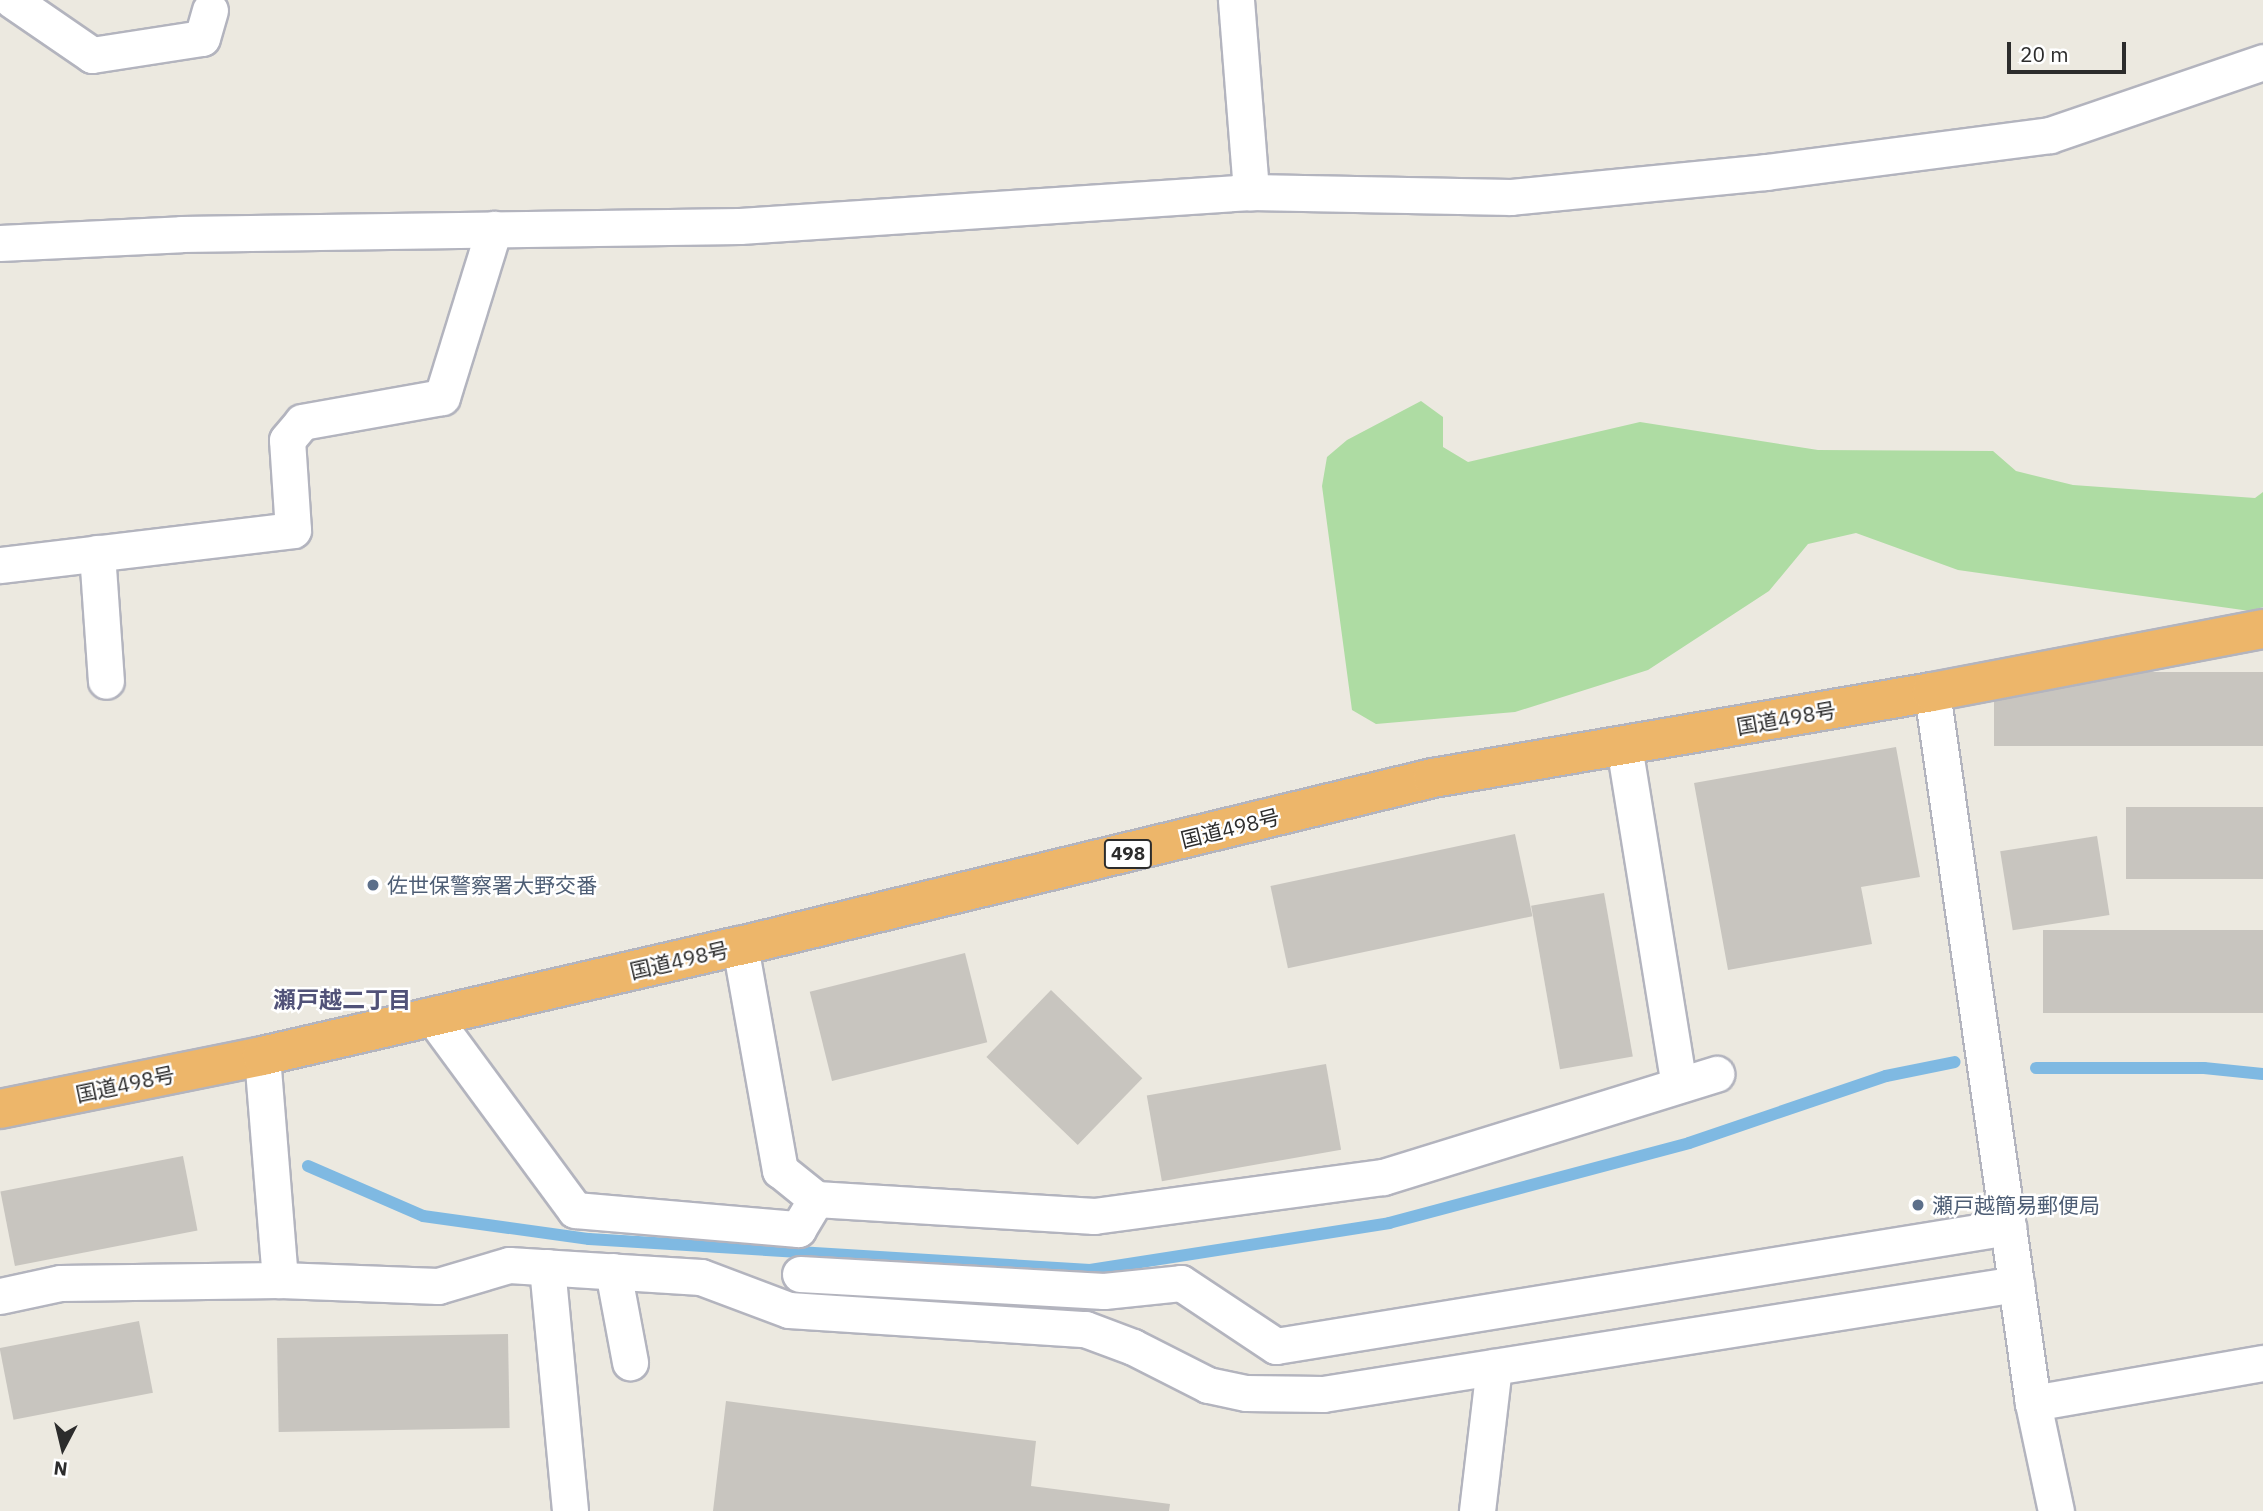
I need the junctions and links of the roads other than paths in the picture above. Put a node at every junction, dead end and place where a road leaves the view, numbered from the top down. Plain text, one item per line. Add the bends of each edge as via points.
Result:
1 (12, 0) edge
2 (1236, 0) edge
3 (213, 4) edge
4 (2263, 62) edge
5 (1251, 192) junction
6 (494, 229) junction
7 (0, 243) edge
8 (97, 553) junction
9 (0, 565) edge
10 (2263, 629) edge
11 (106, 681) dead end
12 (1932, 692) junction
13 (1624, 746) junction
14 (740, 946) junction
15 (432, 1016) junction
16 (262, 1056) junction
17 (1716, 1074) dead end
18 (1679, 1085) junction
19 (0, 1109) edge
20 (816, 1199) junction
21 (2008, 1227) junction
22 (798, 1229) junction
23 (547, 1267) junction
24 (613, 1271) junction
25 (800, 1274) junction
26 (280, 1280) junction
27 (2016, 1284) junction
28 (0, 1296) edge
29 (802, 1311) junction
30 (630, 1362) dead end
31 (2263, 1363) edge
32 (1494, 1367) junction
33 (2033, 1403) junction
34 (570, 1511) edge
35 (1477, 1511) edge
36 (2056, 1511) edge

1 - 3 street via 92,55 202,38
2 - 5 street
4 - 5 street via 2050,135 1766,172 1511,197
5 - 6 street via 740,226
6 - 7 street via 181,234
6 - 8 street via 442,397 302,422 286,440 293,530
8 - 9 street
8 - 11 street
10 - 12 highway, 国道498号 / 498
12 - 13 highway, 国道498号 / 498
12 - 21 street
13 - 14 highway, 国道498号 / 498 via 1433,778
13 - 18 street
14 - 15 highway, 国道498号 / 498
14 - 20 street via 780,1170
15 - 16 highway, 国道498号 / 498
15 - 22 street via 575,1210
16 - 19 highway, 国道498号 / 498
16 - 26 street
17 - 18 street
18 - 20 street via 1383,1177 1094,1216
20 - 22 street
21 - 25 street via 1276,1346 1181,1283 1104,1291
21 - 27 street
22 - 25 street
23 - 24 street
23 - 26 street via 509,1265 438,1286
23 - 34 street
24 - 29 street via 701,1277
24 - 30 street
25 - 29 street
26 - 28 street via 60,1283
27 - 32 street
27 - 33 street
29 - 32 street via 1085,1329 1133,1347 1208,1385 1246,1393 1323,1394
31 - 33 street
32 - 35 street
33 - 36 street

